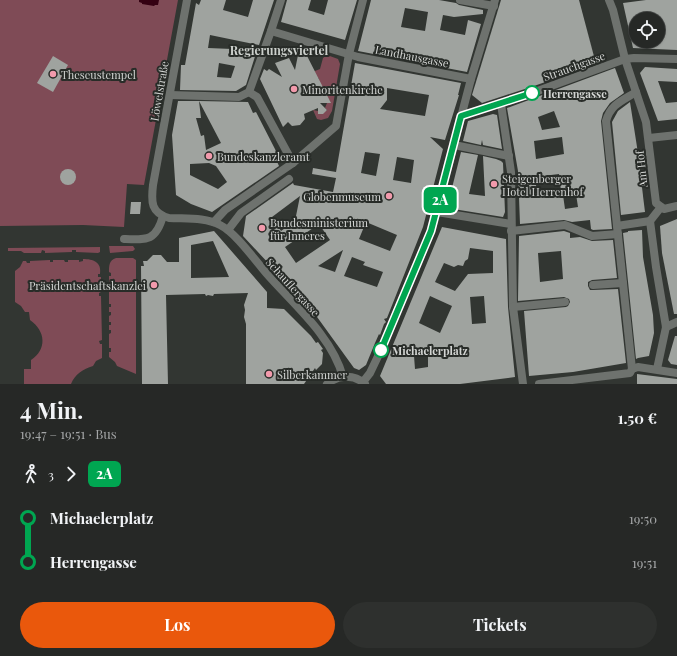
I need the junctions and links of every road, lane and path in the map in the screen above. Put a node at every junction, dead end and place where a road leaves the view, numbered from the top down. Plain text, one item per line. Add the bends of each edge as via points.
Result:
1 (187, 0) edge
2 (281, 0) edge
3 (363, 0) edge
4 (460, 0) edge
5 (609, 0) edge
6 (495, 3) edge
7 (271, 31) junction
8 (349, 54) junction
9 (625, 59) junction
10 (677, 59) edge
11 (471, 79) junction
12 (249, 92) junction
13 (636, 92) junction
14 (170, 95) junction
15 (501, 104) junction
16 (461, 116) junction
17 (677, 135) edge
18 (649, 138) junction
19 (454, 145) junction
20 (509, 156) junction
21 (293, 162) junction
22 (289, 179) dead end
23 (235, 203) junction
24 (677, 206) edge
25 (661, 207) junction
26 (437, 212) junction
27 (241, 213) junction
28 (163, 216) junction
29 (650, 221) junction
30 (214, 222) junction
31 (511, 227) junction
32 (228, 230) junction
33 (617, 230) junction
34 (124, 239) dead end
35 (623, 283) junction
36 (593, 285) dead end
37 (565, 302) dead end
38 (513, 307) junction
39 (677, 322) edge
40 (666, 327) junction
41 (632, 369) junction
42 (657, 369) junction
43 (677, 372) edge
44 (343, 377) junction
45 (609, 380) edge
46 (364, 383) edge
47 (327, 384) edge
48 (523, 384) edge
49 (539, 384) edge

1 - 14 street, Löwelstraße
2 - 7 street
3 - 8 street
4 - 6 street
5 - 9 street
6 - 11 street
7 - 8 street, Landhausgasse
7 - 12 street
8 - 11 street, Landhausgasse
8 - 21 street via 336,126
9 - 10 street, Strauchgasse
9 - 13 street
9 - 15 street, Strauchgasse
11 - 16 street
12 - 14 street via 239,97
12 - 21 street via 257,97
13 - 18 street
13 - 33 street via 614,106 606,121
14 - 28 street, Löwelstraße via 152,194 152,203 156,211
15 - 16 street, Strauchgasse
15 - 20 street
16 - 19 street
17 - 18 street, Am Hof
18 - 25 street, Am Hof via 656,200
19 - 20 street
19 - 26 street
20 - 31 street
21 - 23 street
22 - 27 street
23 - 27 street
23 - 30 street
24 - 25 street via 667,209
25 - 29 street
26 - 31 street
26 - 46 street via 381,350
27 - 32 street
28 - 30 street
28 - 34 street via 155,235 143,240
29 - 33 street
29 - 40 street
30 - 32 street, Schauflergasse
31 - 33 street via 566,225 592,236
31 - 38 street
32 - 44 street, Schauflergasse via 306,316 339,364
33 - 35 street
35 - 36 street
35 - 41 street
37 - 38 street
38 - 48 street
39 - 40 street
40 - 42 street
41 - 42 street
41 - 45 street via 630,374
42 - 43 street
44 - 46 street
44 - 47 street
45 - 49 street

